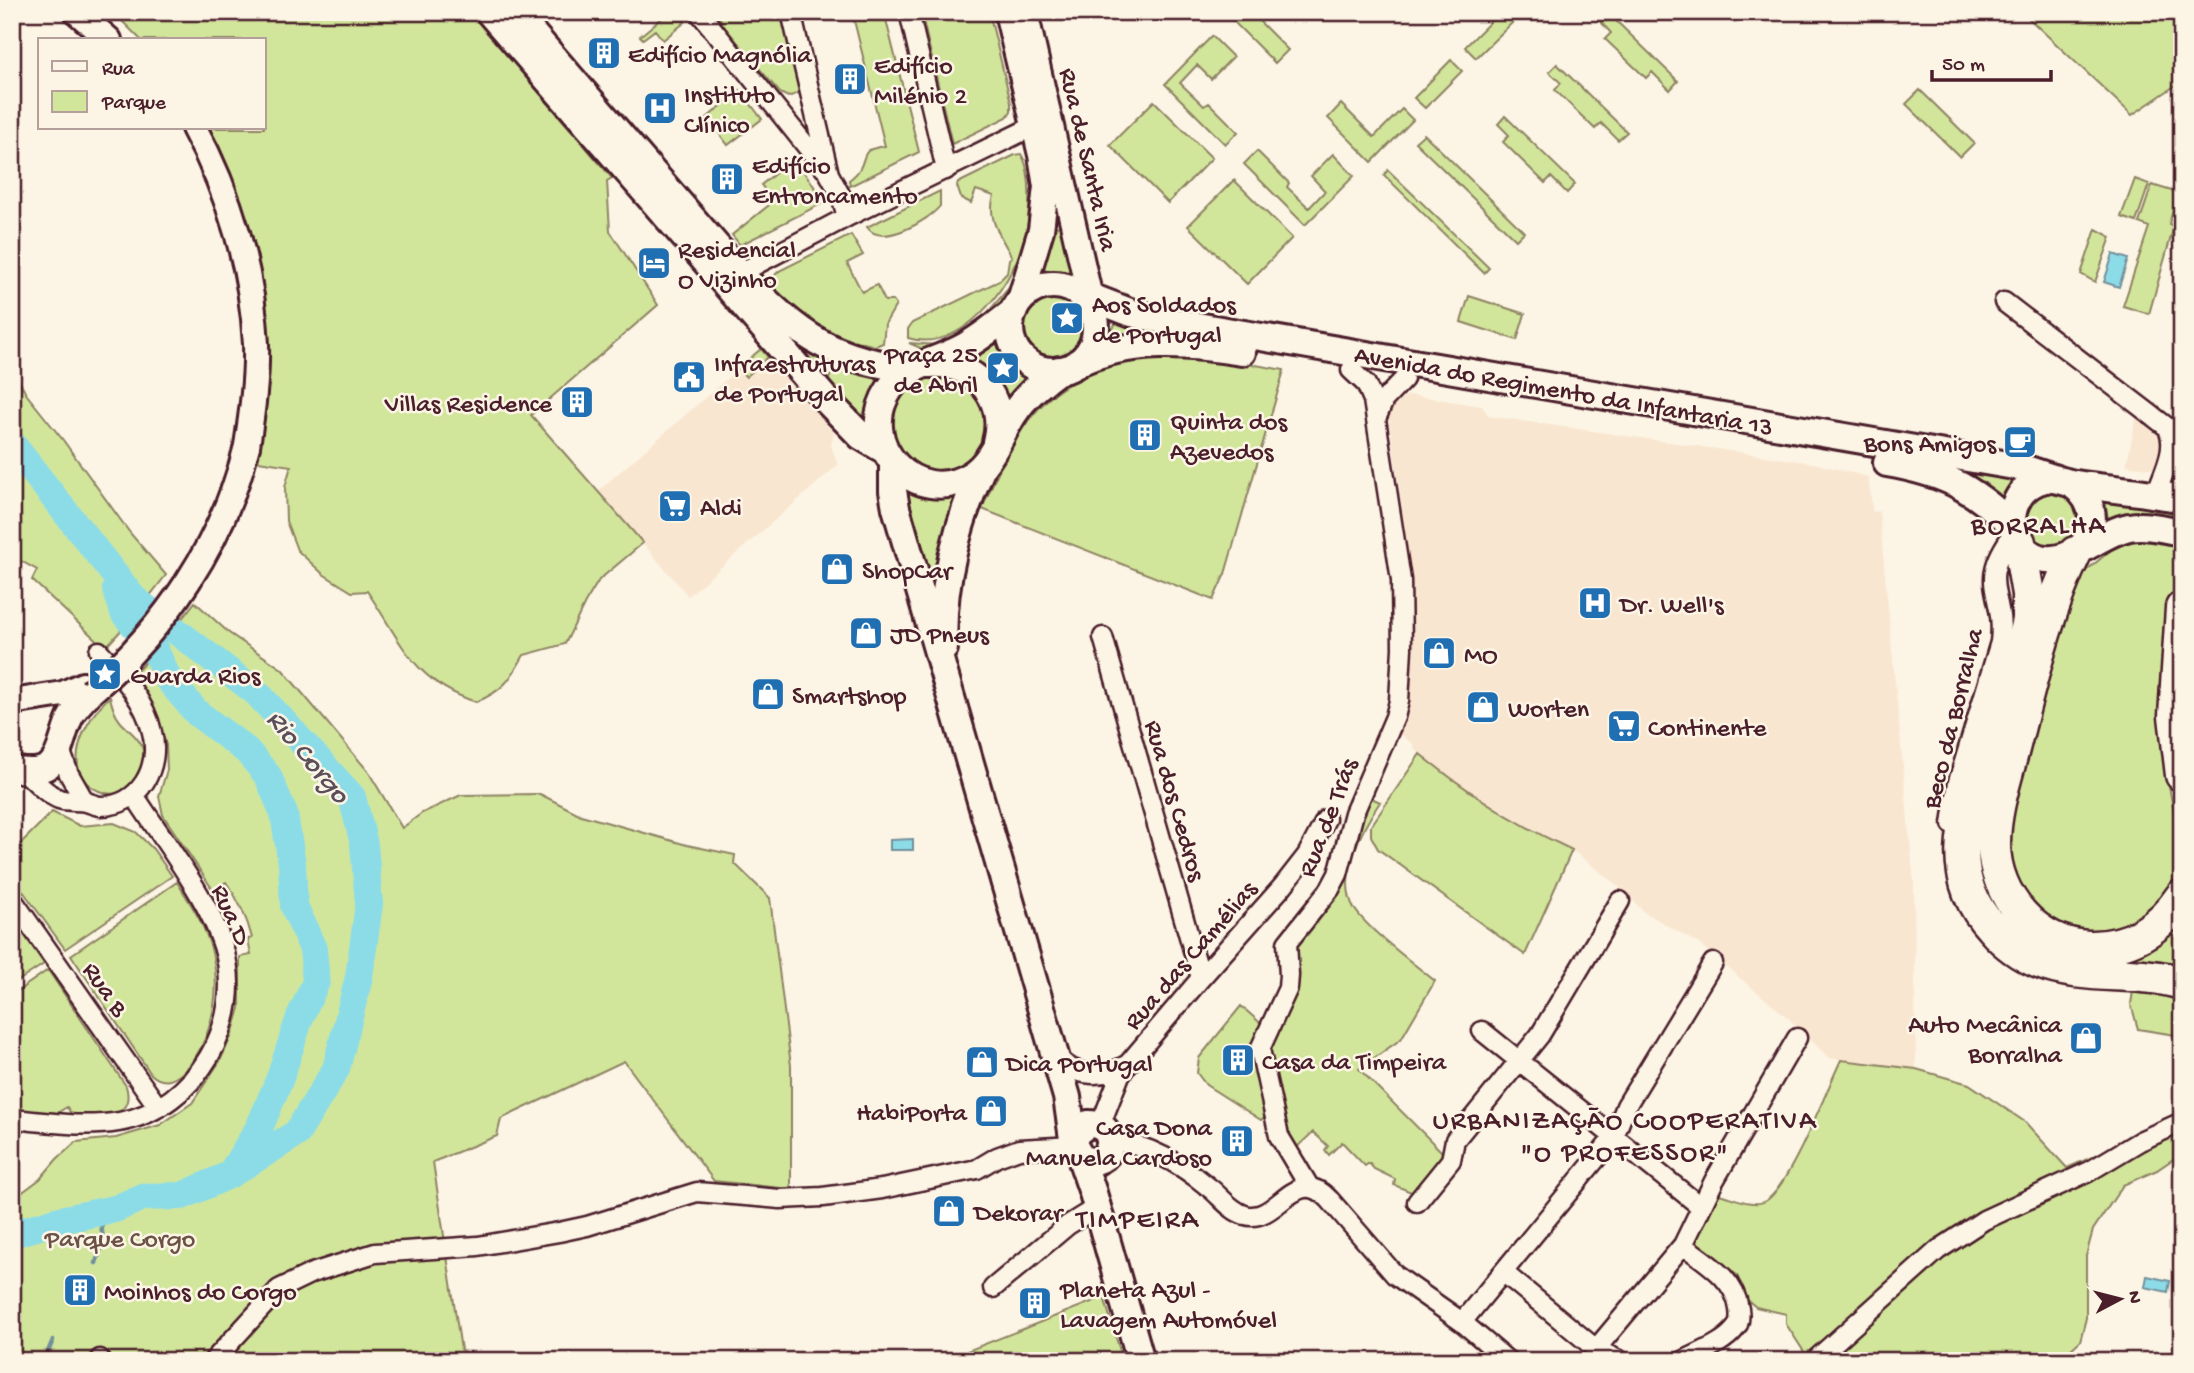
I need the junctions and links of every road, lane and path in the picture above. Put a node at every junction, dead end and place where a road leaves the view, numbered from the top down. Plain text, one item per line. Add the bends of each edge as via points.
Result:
1 (77, 12) edge
2 (95, 12) edge
3 (489, 12) edge
4 (514, 12) edge
5 (699, 12) edge
6 (791, 12) edge
7 (909, 12) edge
8 (1007, 12) edge
9 (1025, 12) edge
10 (107, 38) edge
11 (122, 38) edge
12 (1034, 126) junction
13 (179, 130) edge
14 (195, 130) edge
15 (946, 170) junction
16 (829, 174) junction
17 (847, 217) junction
18 (1081, 253) junction
19 (740, 272) junction
20 (2004, 302) dead end
21 (1087, 303) junction
22 (1017, 306) junction
23 (1132, 313) junction
24 (921, 366) junction
25 (1069, 366) junction
26 (1351, 370) junction
27 (1404, 379) junction
28 (850, 426) junction
29 (1376, 426) junction
30 (241, 445) junction
31 (989, 456) junction
32 (888, 457) junction
33 (2064, 481) junction
34 (2168, 497) edge
35 (897, 513) junction
36 (2171, 530) edge
37 (2015, 533) junction
38 (2078, 550) junction
39 (2182, 608) edge
40 (2181, 619) edge
41 (1103, 637) dead end
42 (99, 651) dead end
43 (87, 688) junction
44 (22, 700) edge
45 (2182, 706) edge
46 (962, 743) junction
47 (62, 746) junction
48 (16, 770) edge
49 (2182, 775) edge
50 (134, 795) junction
51 (85, 802) junction
52 (1326, 820) dead end
53 (2182, 896) edge
54 (12, 899) edge
55 (1620, 901) dead end
56 (1713, 963) dead end
57 (1201, 978) junction
58 (2182, 983) edge
59 (2116, 988) dead end
60 (1482, 1031) dead end
61 (1797, 1038) dead end
62 (1052, 1049) junction
63 (1519, 1059) junction
64 (1128, 1064) junction
65 (158, 1107) junction
66 (12, 1119) edge
67 (2182, 1122) edge
68 (1614, 1137) junction
69 (1089, 1142) junction
70 (1310, 1188) junction
71 (1095, 1200) junction
72 (1417, 1202) dead end
73 (1700, 1206) junction
74 (1682, 1245) junction
75 (1503, 1272) junction
76 (993, 1288) dead end
77 (1462, 1322) junction
78 (1596, 1349) junction
79 (213, 1361) edge
80 (1141, 1361) edge
81 (1508, 1361) edge
82 (1621, 1361) edge
83 (1683, 1361) edge
84 (1814, 1361) edge

1 - 10 main road
2 - 11 main road
3 - 28 main road
4 - 19 main road
5 - 16 street
6 - 16 street
7 - 15 street
8 - 12 main road, Rua de Santa Iria
9 - 18 main road, Rua de Santa Iria
12 - 15 street
12 - 22 main road, Rua de Santa Iria via 1046,203 1040,238
13 - 30 main road via 211,191 239,294 245,368
14 - 30 main road via 224,191 249,287 256,346 253,398
15 - 17 street
16 - 17 street
17 - 19 street
18 - 21 main road, Rua de Santa Iria
18 - 23 main road via 1097,288
19 - 24 main road via 779,314 825,346 862,361
20 - 34 street via 2167,427 2172,439
21 - 22 main road via 1064,286 1040,287
21 - 23 main road, Avenida do Regimento da Infantaria 13
21 - 25 main road via 1093,344
22 - 24 main road via 976,340
22 - 25 main road via 1010,323 1011,336 1023,359 1046,370
23 - 33 main road, Avenida do Regimento da Infantaria 13 via 2020,467
24 - 31 main road via 953,365 985,386 999,421
24 - 32 main road via 901,376 882,402 879,434
25 - 26 main road, Avenida do Regimento da Infantaria 13 via 1122,349 1178,345
25 - 31 main road via 1027,397
26 - 27 main road, Avenida do Regimento da Infantaria 13
26 - 29 street via 1369,389
27 - 29 street via 1384,400
27 - 37 main road, Avenida do Regimento da Infantaria 13 via 1925,470 1972,491
28 - 32 main road
28 - 35 main road via 871,455
29 - 70 street, Rua de Trás via 1400,570 1401,687 1396,713 1354,813 1338,874 1288,939 1288,988 1260,1045 1279,1136
30 - 43 main road via 209,521 177,578
31 - 32 main road via 959,481 945,485 916,481
31 - 46 main road via 955,546 944,617 946,668
32 - 35 main road
33 - 34 main road
33 - 37 main road via 2044,480 2023,491 2016,501
33 - 38 main road via 2082,491 2092,513 2089,537
35 - 46 main road
36 - 38 main road via 2127,527
37 - 38 main road via 2028,552 2039,558 2064,558
37 - 58 highway via 2028,594 2028,620 1967,812 1962,857 1970,896 2001,938 2039,962 2068,970 2147,975
37 - 59 street, Beco da Borralha via 1995,565 2000,642 1955,793 1951,830 1956,873 1979,925 2020,967 2048,980
38 - 53 highway via 2053,606 1999,803 1994,845 2001,883 2029,922 2055,939 2088,947 2140,937
39 - 40 highway
40 - 45 highway
40 - 49 highway via 2175,716
41 - 57 street, Rua dos Cedros
42 - 50 street via 138,699 152,732 150,771
43 - 44 main road
43 - 47 main road
44 - 47 main road via 53,708 64,729
46 - 62 main road
47 - 48 main road via 46,767
47 - 51 street via 69,774
48 - 51 street via 58,799
50 - 51 street via 106,806
50 - 65 street, Rua D via 211,917 228,970 226,1014 215,1046 188,1085
52 - 57 street, Rua das Camélias via 1307,855
54 - 65 street, Rua B
55 - 63 street via 1540,1035
56 - 68 street via 1621,1115
57 - 64 street, Rua das Camélias
60 - 63 street
61 - 73 street
62 - 64 street via 1081,1072 1105,1074
62 - 69 main road via 1066,1097
63 - 68 street
63 - 72 street via 1455,1140 1451,1160
64 - 69 street, Rua das Camélias
65 - 66 street, Rua D via 131,1119 101,1124
67 - 84 street via 1961,1234
68 - 73 street
68 - 75 street
69 - 70 street via 1124,1142 1156,1152 1245,1215 1260,1215 1293,1192
69 - 71 main road
69 - 79 street via 1019,1149 976,1169 894,1187 803,1199 697,1192 570,1230 478,1246 375,1253 279,1289
70 - 77 street via 1326,1196 1395,1275
71 - 76 street
71 - 80 main road
73 - 74 street
74 - 78 street
74 - 83 street via 1729,1282 1740,1317 1726,1337
75 - 77 street
75 - 78 street
77 - 81 street
78 - 82 street

